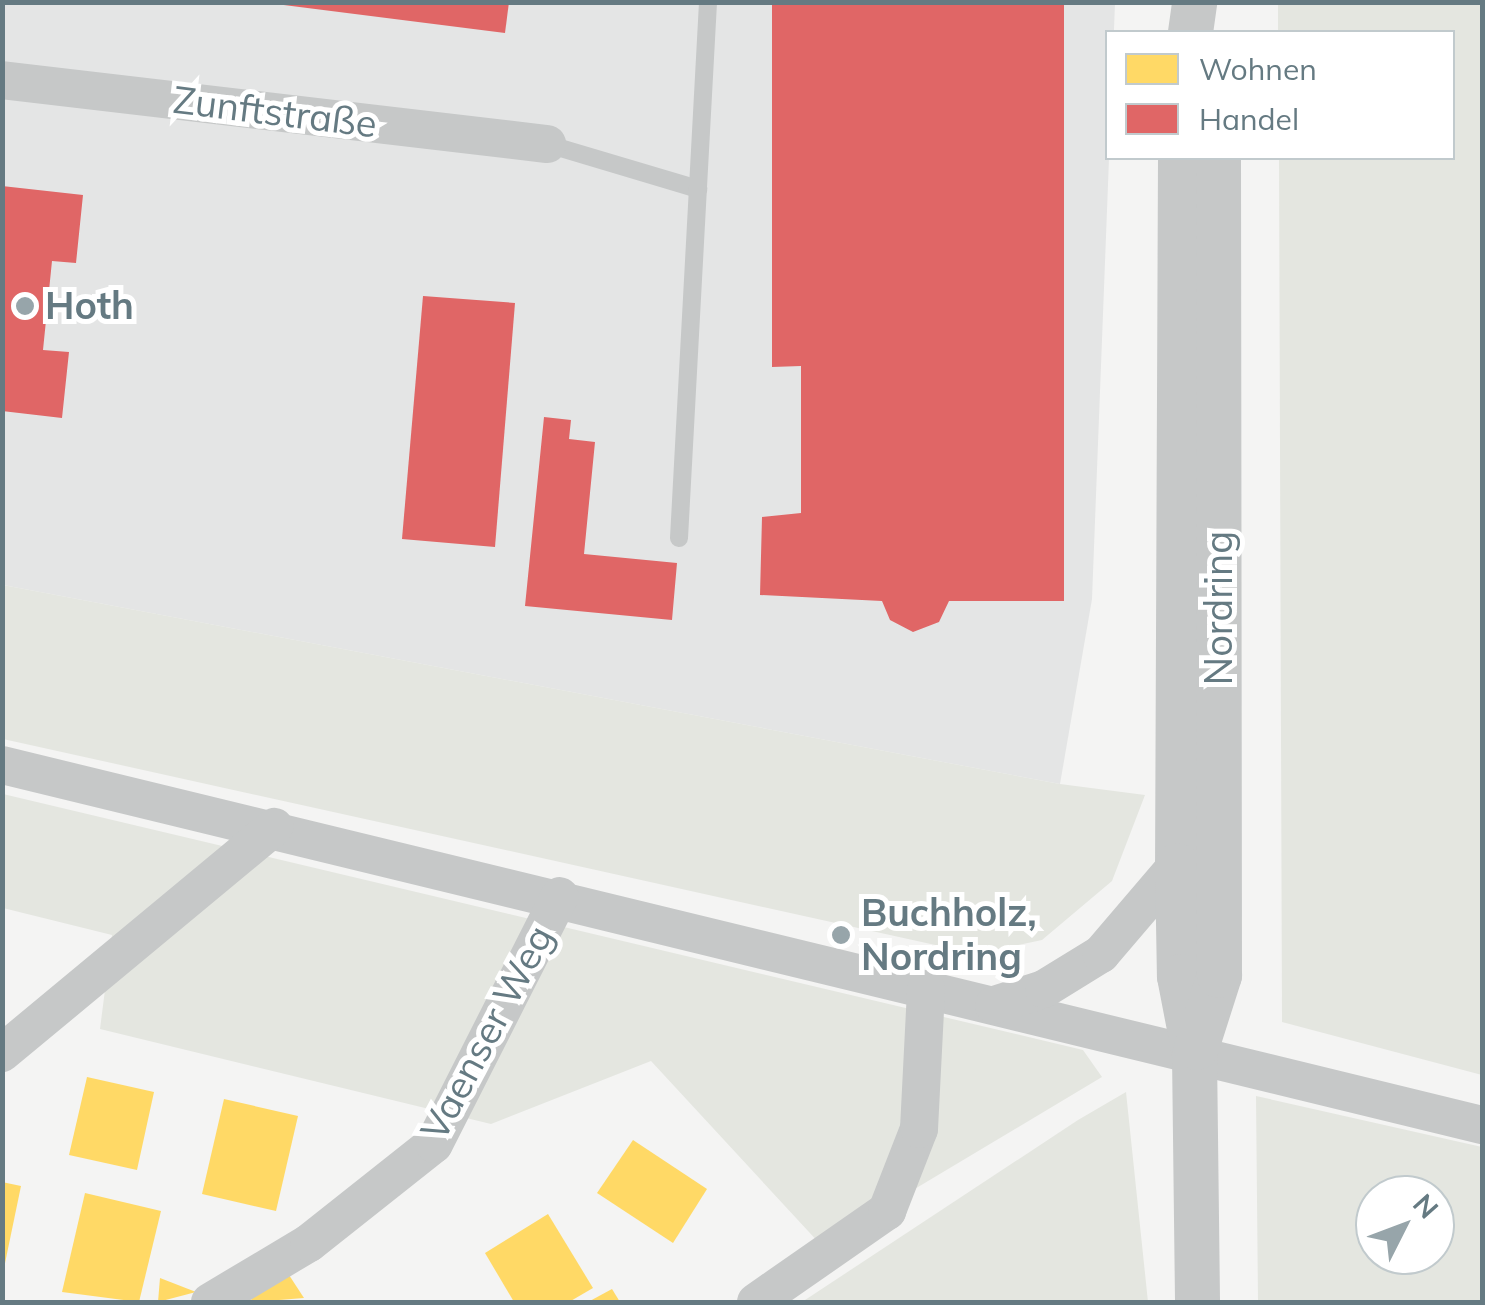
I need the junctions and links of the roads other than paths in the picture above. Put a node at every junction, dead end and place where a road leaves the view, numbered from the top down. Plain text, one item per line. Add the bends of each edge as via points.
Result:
1 (708, 2) edge
2 (1194, 2) edge
3 (1206, 2) edge
4 (1190, 30) edge
5 (1209, 30) edge
6 (2, 80) edge
7 (547, 144) joint
8 (1180, 160) edge
9 (1218, 160) edge
10 (698, 189) junction
11 (679, 538) dead end
12 (2, 765) edge
13 (274, 827) junction
14 (1177, 866) junction
15 (560, 896) junction
16 (926, 989) junction
17 (994, 1006) junction
18 (2, 1053) edge
19 (1194, 1054) junction
20 (1482, 1125) edge
21 (210, 1302) edge
22 (756, 1302) edge
23 (1197, 1302) edge

1 - 10 lane
2 - 4 street
3 - 5 street
6 - 7 street, Zunftstraße
7 - 10 lane
8 - 14 street, Nordring
9 - 19 street, Nordring via 1219,975
10 - 11 lane
12 - 13 street, Vaenser Weg
13 - 15 street, Vaenser Weg
13 - 18 street
14 - 17 street via 1101,954 1044,989
14 - 19 street, Nordring via 1179,976
15 - 16 street, Vaenser Weg
15 - 21 street, Vaenser Weg via 434,1144 309,1243
16 - 17 street, Vaenser Weg
16 - 22 street via 919,1129 887,1211
17 - 19 street, Vaenser Weg
19 - 20 street, Vaenser Weg
19 - 23 street, Nordring

